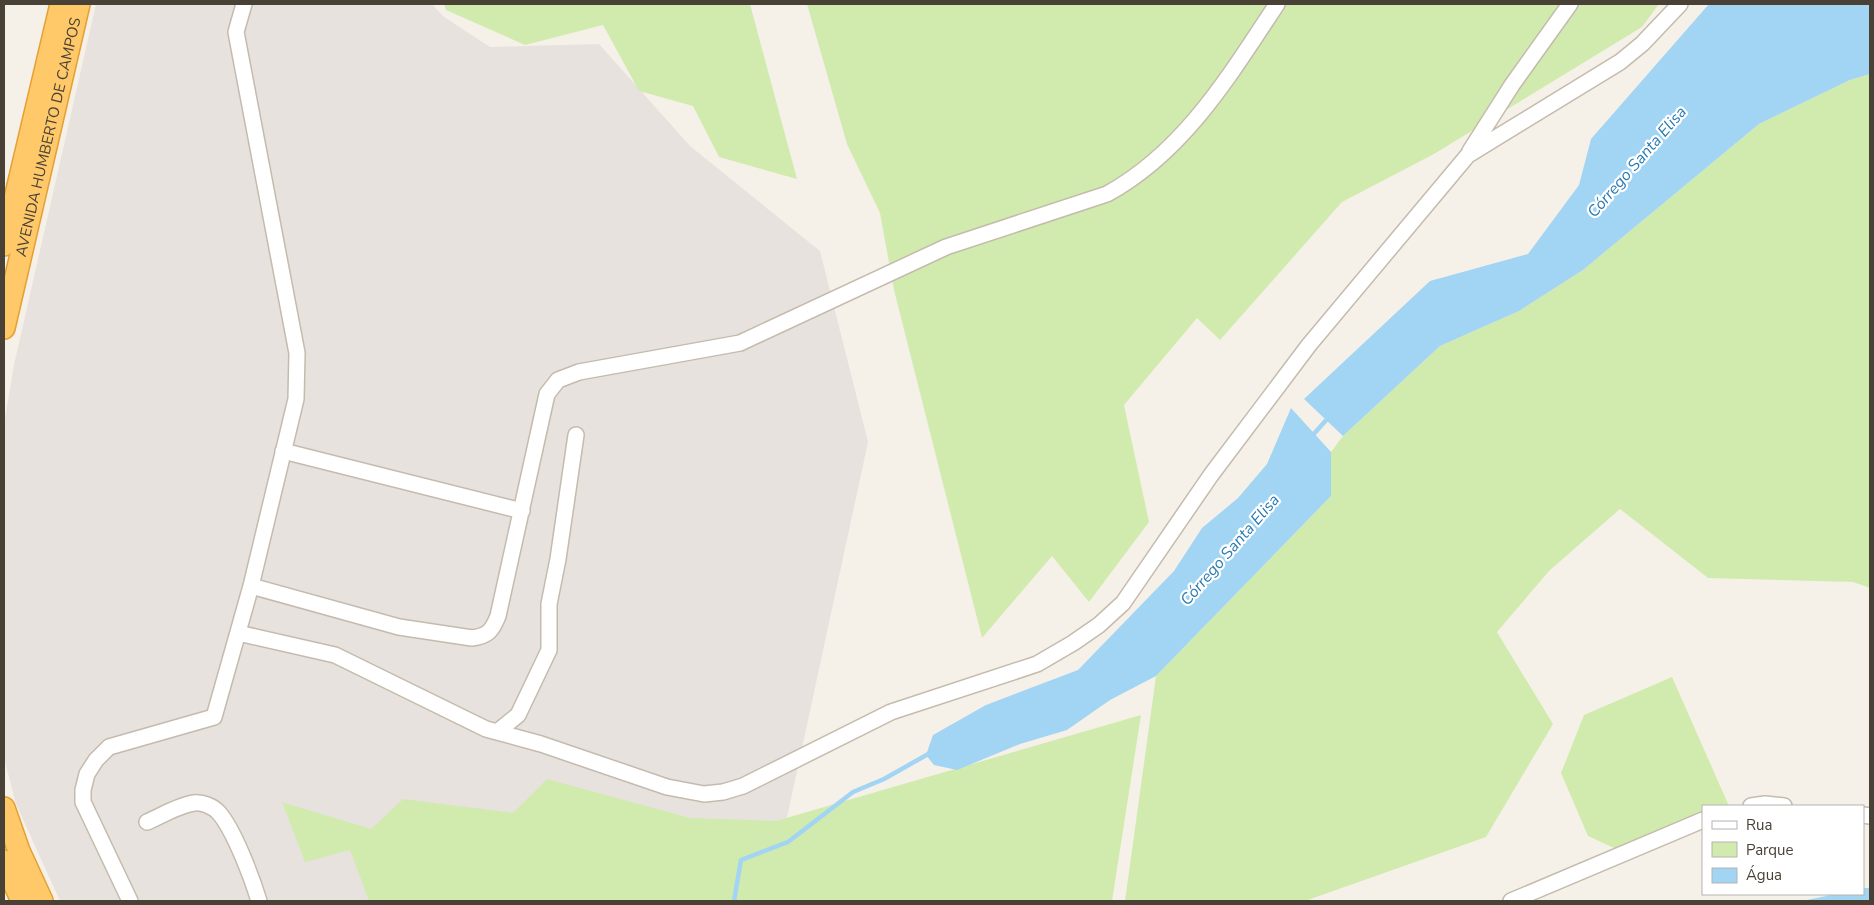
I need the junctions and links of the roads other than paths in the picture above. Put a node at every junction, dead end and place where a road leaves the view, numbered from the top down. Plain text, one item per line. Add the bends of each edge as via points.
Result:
1 (244, 4) edge
2 (1277, 4) edge
3 (1570, 4) edge
4 (1680, 4) edge
5 (69, 9) edge
6 (1468, 155) junction
7 (4, 245) edge
8 (4, 328) edge
9 (576, 436) dead end
10 (283, 451) junction
11 (522, 511) junction
12 (251, 586) junction
13 (238, 633) junction
14 (497, 732) junction
15 (1758, 805) edge
16 (1774, 805) edge
17 (4, 808) edge
18 (1702, 820) edge
19 (147, 822) dead end
20 (4, 861) edge
21 (22, 901) edge
22 (42, 901) edge
23 (130, 901) edge
24 (259, 901) edge
25 (1510, 901) edge

1 - 10 lane via 236,32 297,353 296,399
2 - 11 lane via 1192,126 1132,181 1107,194 946,247 740,343 579,372 558,380 548,394
3 - 6 lane via 1512,85
4 - 6 lane via 1620,62
5 - 7 highway, AVENIDA HUMBERTO DE CAMPOS
5 - 8 highway, AVENIDA HUMBERTO DE CAMPOS
6 - 14 lane via 1303,353 1210,475 1124,603 1074,643 1037,664 891,712 743,786 723,792 704,794 667,787
9 - 14 lane via 549,604 548,650 518,715
10 - 11 lane
10 - 12 lane
11 - 12 lane via 498,616 494,627 484,636 472,638 399,626
12 - 13 lane
13 - 14 lane via 335,656
13 - 23 lane via 214,717 109,747 88,774 83,790 84,802
15 - 16 lane
17 - 22 highway
18 - 25 lane
19 - 24 lane via 193,803 212,807 219,813 252,876
20 - 21 highway

